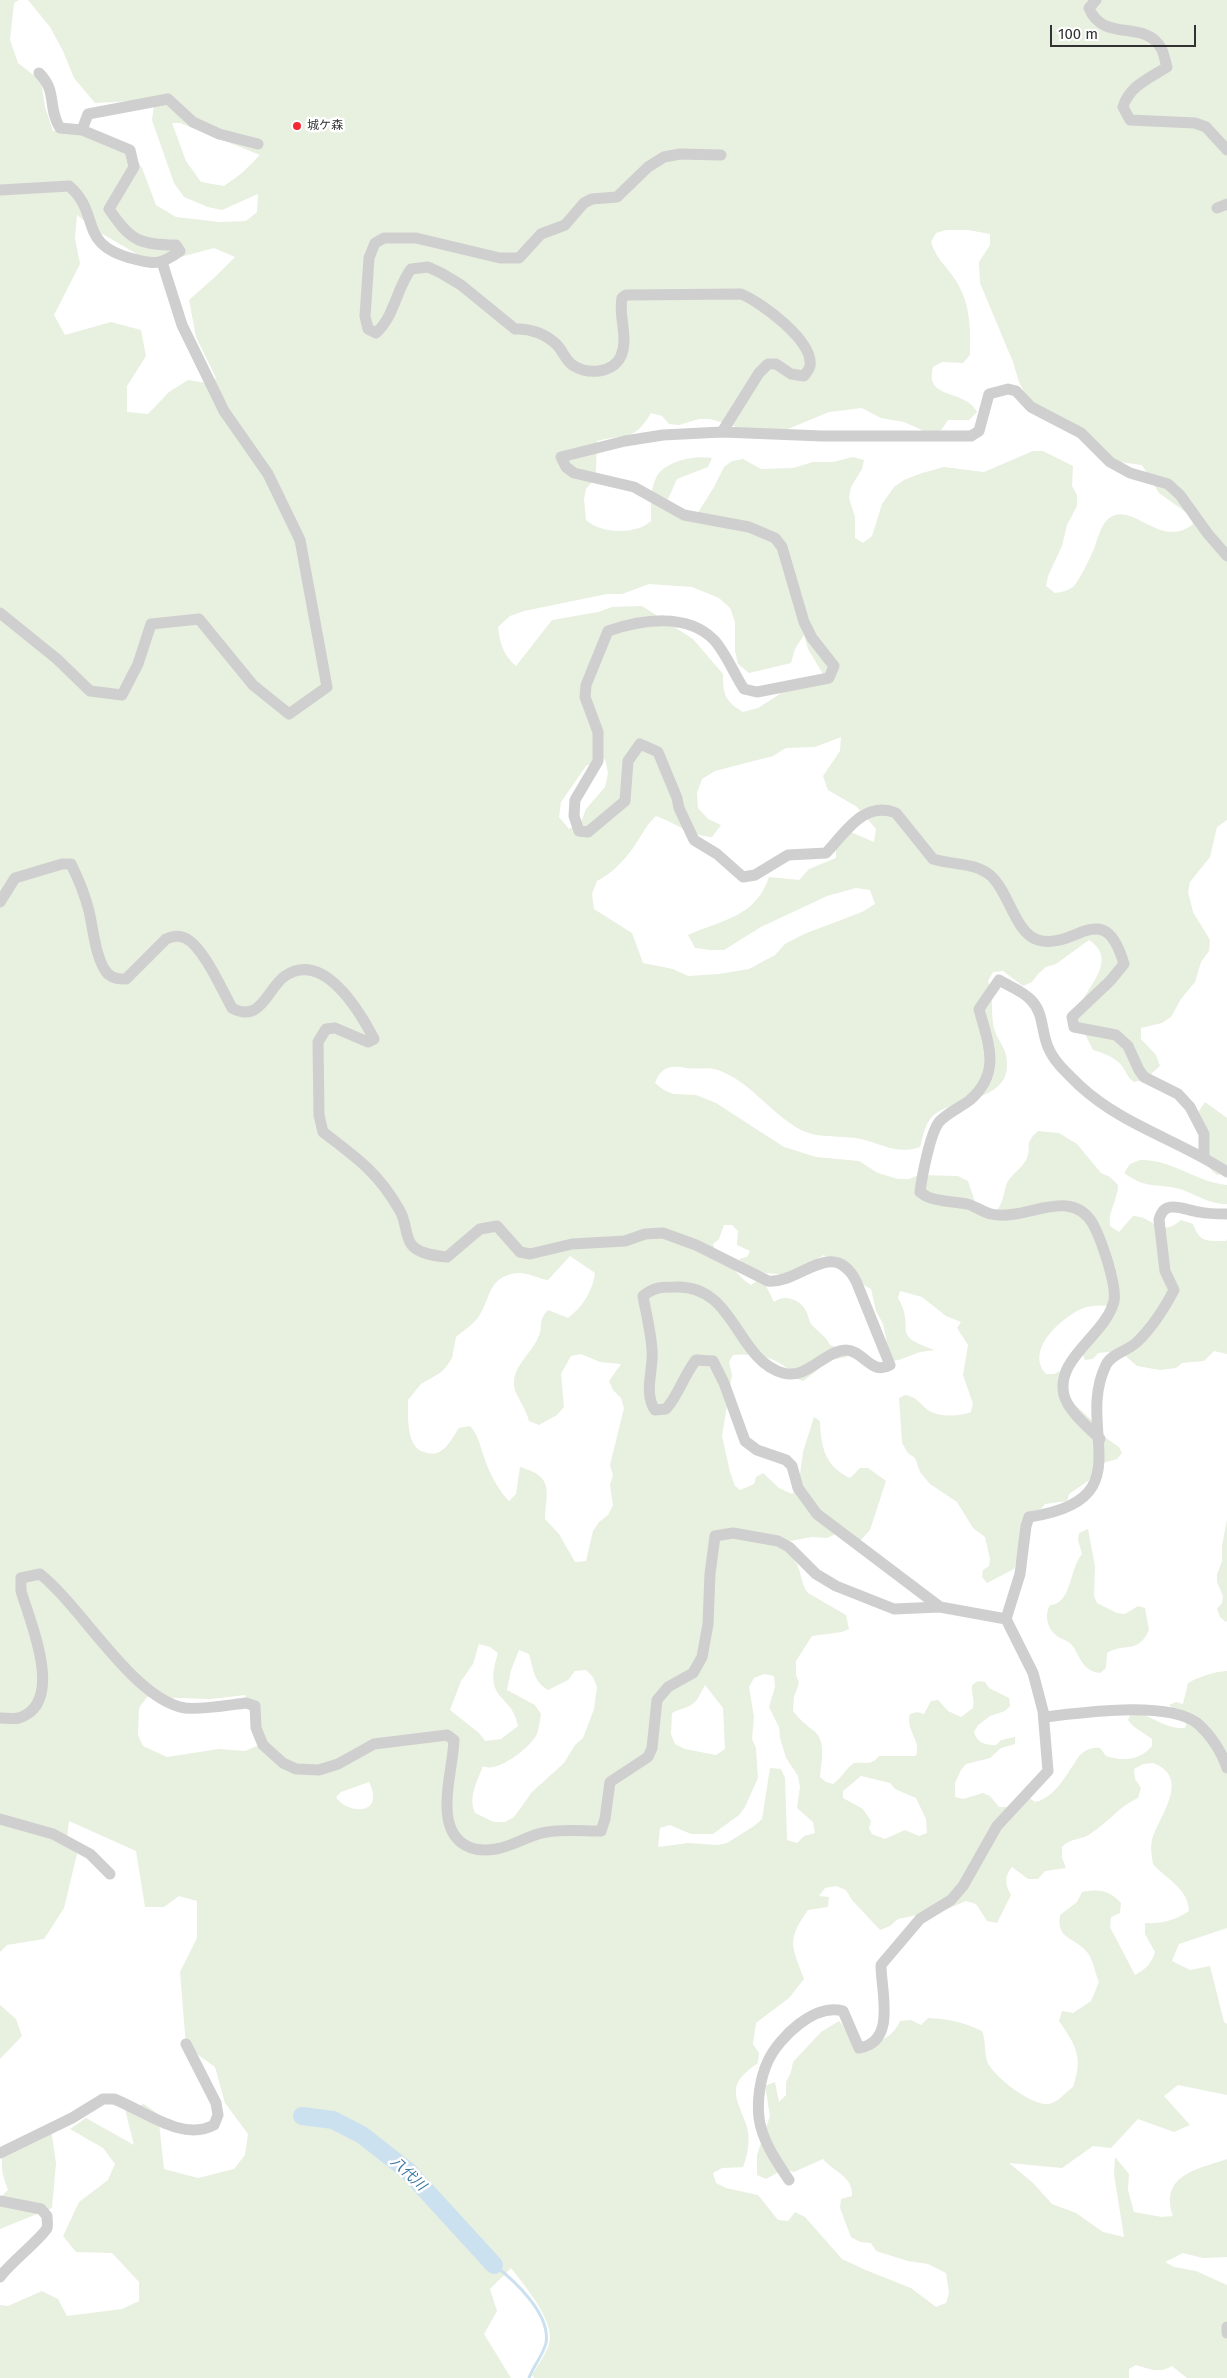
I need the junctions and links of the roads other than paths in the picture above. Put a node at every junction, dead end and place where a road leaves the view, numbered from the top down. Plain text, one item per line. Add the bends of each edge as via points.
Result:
1 (1096, 0) edge
2 (39, 73) dead end
3 (82, 130) junction
4 (258, 144) dead end
5 (1227, 150) edge
6 (721, 155) dead end
7 (0, 190) edge
8 (162, 262) junction
9 (722, 432) junction
10 (1227, 556) edge
11 (0, 614) edge
12 (0, 902) edge
13 (1204, 1158) junction
14 (1227, 1172) edge
15 (1227, 1214) edge
16 (1100, 1439) junction
17 (940, 1607) junction
18 (1006, 1619) junction
19 (1044, 1717) junction
20 (0, 1718) edge
21 (1227, 1768) edge
22 (0, 1819) edge
23 (110, 1874) dead end
24 (186, 2044) dead end
25 (0, 2153) edge
26 (789, 2180) dead end
27 (0, 2201) edge
28 (0, 2277) edge
29 (1227, 2327) edge
30 (1227, 2333) edge

1 - 5 street via 1088,8 1100,25 1145,34 1162,48 1167,67 1130,91 1125,100 1123,107 1130,120 1195,123 1206,127
2 - 3 street via 49,83 55,119 60,128
3 - 4 street via 88,114 168,99 193,122 219,134
3 - 8 street via 130,150 134,167 109,209 124,231 149,245 176,245 180,251
6 - 9 street via 664,157 648,167 617,196 584,203 565,225 542,234 519,258 500,258 416,238 384,238 375,243 369,258 365,316 368,329 376,333 385,325 411,269 428,267 461,285 515,329 526,328 543,335 557,345 572,365 583,371 602,372 621,356 624,335 620,306 626,295 741,294 752,298 797,335 810,360 810,368 804,376 791,374 776,364 768,364
7 - 8 street via 69,186 80,196 94,234 104,249 153,264
8 - 11 street via 182,325 224,411 268,474 300,540 327,687 289,714 253,686 199,619 151,624 138,664 122,695 90,691 57,659
9 - 10 street via 971,436 979,431 989,394 1008,389 1016,391 1031,406 1081,433 1110,462 1130,473 1168,484 1180,494
9 - 13 street via 625,441 561,457 566,468 574,473 634,487 684,515 749,526 774,538 782,547 804,622 812,638 832,662 834,670 829,678 756,692 744,689 714,640 693,626 662,621 633,622 608,631 586,685 585,697 598,732 598,761 575,800 574,816 580,831 588,832 625,801 628,761 640,744 658,752 694,840 717,854 743,877 756,876 788,855 826,854 861,815 872,810 896,812 933,859 971,866 992,877 1020,924 1038,940 1053,941 1088,929 1099,929 1112,936 1120,948 1124,964 1072,1017 1074,1027 1116,1035 1128,1046 1144,1077 1184,1100 1204,1134
12 - 17 street via 15,878 71,864 89,910 98,952 107,973 116,979 126,979 166,939 174,936 186,938 200,952 232,1008 238,1011 255,1009 283,978 295,970 310,970 333,982 359,1011 374,1039 368,1042 335,1028 326,1029 318,1042 319,1115 323,1132 366,1164 388,1190 404,1217 411,1244 420,1251 447,1257 480,1229 497,1226 520,1252 530,1254 572,1244 625,1241 645,1234 663,1233 778,1282 824,1262 841,1263 856,1281 890,1365 884,1369 875,1368 849,1350 835,1351 807,1369 784,1374 764,1364 714,1300 682,1286 653,1287 643,1296 652,1350 651,1404 655,1410 666,1410 696,1360 713,1361 745,1440 757,1450 786,1460 792,1466 802,1494 817,1514
13 - 14 street
13 - 16 street via 1145,1130 1080,1086 1054,1060 1040,1013 1031,1000 998,980 978,1008 990,1052 990,1073 977,1093 939,1122 926,1157 920,1192 928,1197 968,1204 992,1214 1015,1214 1072,1205 1093,1224 1114,1287 1114,1300 1108,1316 1072,1361 1062,1380 1068,1404
15 - 16 street via 1197,1212 1176,1206 1160,1214 1165,1271 1174,1290 1165,1308 1138,1341 1106,1365 1099,1385
16 - 18 street via 1100,1465 1095,1482 1087,1493 1054,1513 1029,1517 1020,1574
17 - 18 street
17 - 20 street via 894,1609 836,1586 816,1574 789,1547 778,1541 733,1533 715,1536 702,1657 694,1673 668,1687 657,1700 652,1748 648,1757 610,1782 601,1830 547,1832 496,1849 470,1848 460,1844 449,1826 448,1784 454,1740 447,1735 374,1744 338,1764 319,1770 296,1769 283,1763 263,1745 256,1728 255,1706 246,1703 186,1708 164,1702 111,1653 56,1586 40,1574 22,1578 21,1591 43,1669 43,1689 30,1713 18,1718
18 - 19 street via 1033,1673
19 - 21 street via 1090,1711 1142,1710 1184,1718 1196,1723 1212,1740
19 - 26 street via 1048,1771 997,1826 963,1886 951,1900 920,1919 881,1965 884,2025 877,2040 859,2048 843,2011 833,2008 801,2024 783,2040 768,2061 760,2088 759,2117 763,2133
22 - 23 street via 53,1834 90,1854
24 - 25 street via 216,2103 218,2115 214,2126 204,2131 187,2131 120,2102 104,2099
27 - 28 street via 41,2209 47,2216 47,2228
29 - 30 street

